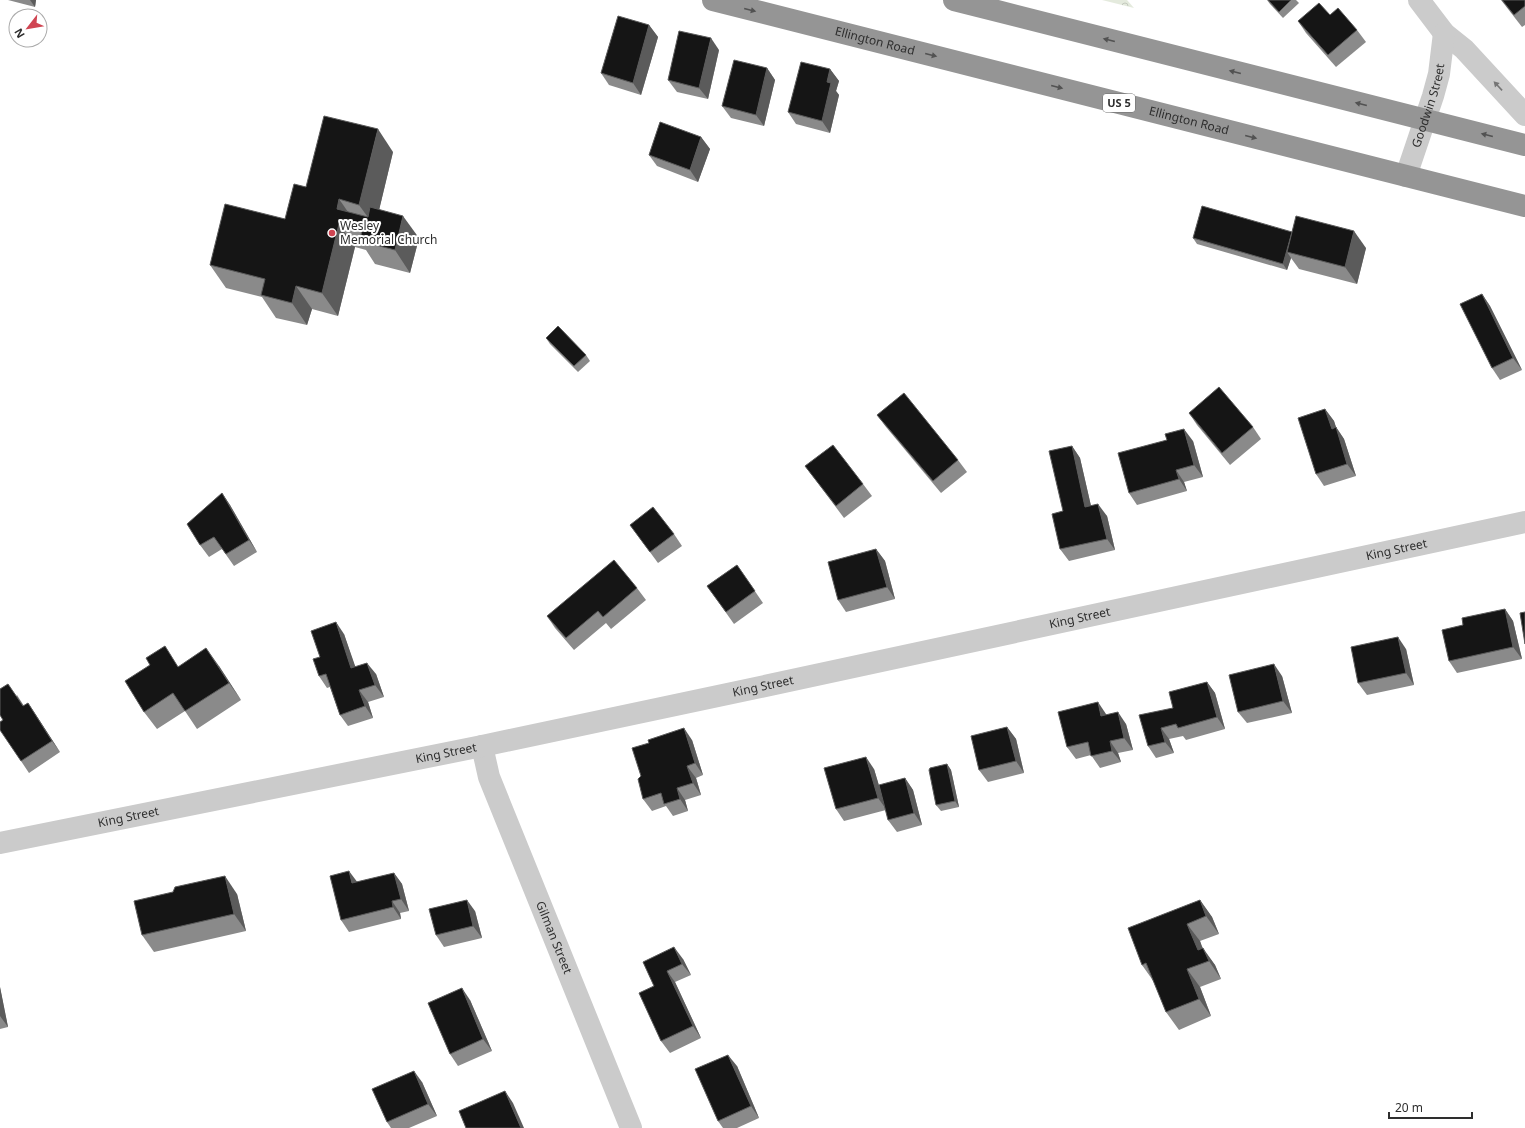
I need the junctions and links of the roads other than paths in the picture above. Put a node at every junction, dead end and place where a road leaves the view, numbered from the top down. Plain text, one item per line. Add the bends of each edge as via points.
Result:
1 (713, 0) edge
2 (954, 0) edge
3 (1419, 0) edge
4 (1444, 33) junction
5 (1525, 115) edge
6 (1426, 120) junction
7 (1525, 145) edge
8 (1406, 176) junction
9 (1525, 206) edge
10 (1525, 522) edge
11 (482, 746) junction
12 (0, 843) edge
13 (631, 1128) edge

1 -> 8 highway, Ellington Road / US 5
6 -> 2 highway
3 - 4 street
5 -> 4 street via 1464,49
4 - 6 street, Goodwin Street via 1439,74
7 -> 6 highway
6 - 8 street, Goodwin Street
8 - 9 highway, Ellington Road / US 5
10 - 11 street, King Street
11 - 12 street, King Street
11 - 13 street, Gilman Street via 489,777

